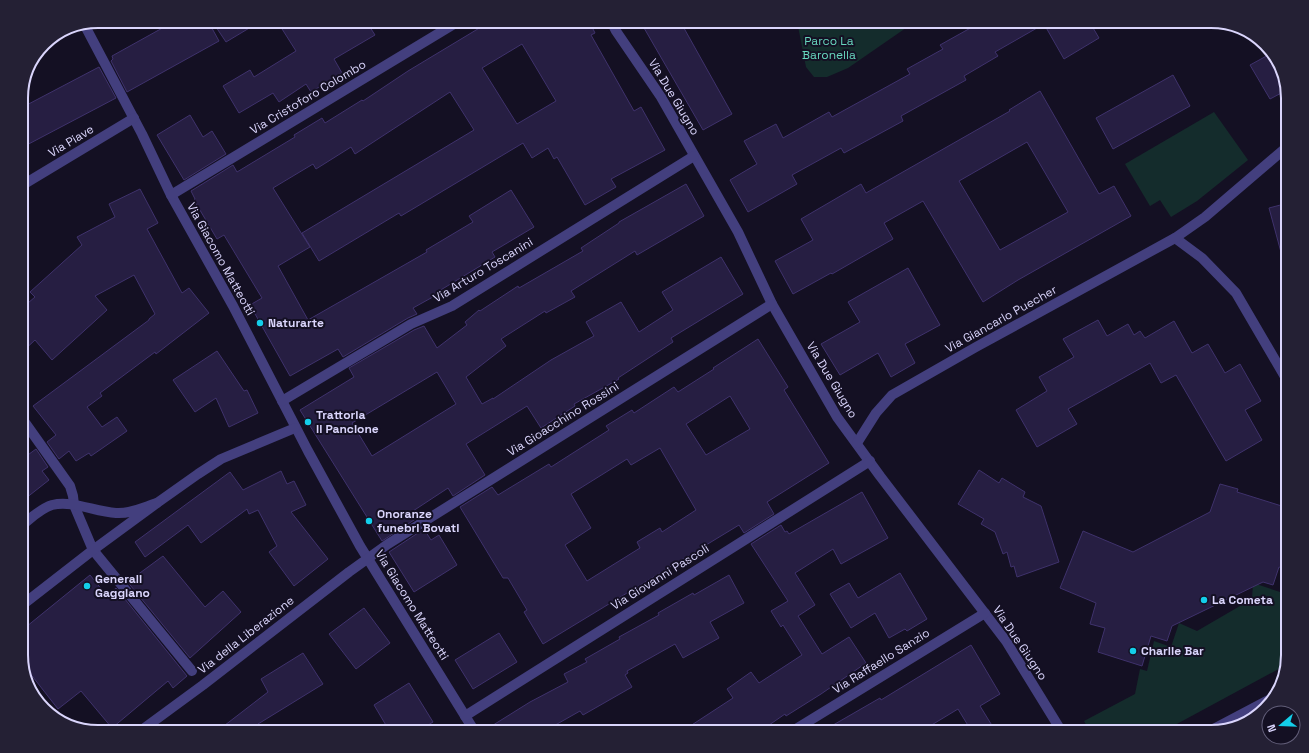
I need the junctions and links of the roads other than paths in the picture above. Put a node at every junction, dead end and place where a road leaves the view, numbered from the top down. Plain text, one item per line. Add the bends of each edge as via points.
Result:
1 (444, 28) edge
2 (614, 28) edge
3 (87, 29) edge
4 (134, 118) junction
5 (1281, 152) edge
6 (694, 156) junction
7 (28, 182) edge
8 (171, 195) junction
9 (1175, 238) junction
10 (772, 304) junction
11 (1281, 370) edge
12 (282, 401) junction
13 (28, 427) edge
14 (295, 428) junction
15 (857, 443) junction
16 (870, 461) junction
17 (157, 503) junction
18 (74, 506) junction
19 (28, 520) edge
20 (93, 550) junction
21 (368, 558) junction
22 (28, 601) edge
23 (985, 613) junction
24 (192, 672) dead end
25 (1263, 703) edge
26 (465, 716) junction
27 (1224, 724) edge
28 (149, 725) edge
29 (471, 725) edge
30 (802, 725) edge
31 (1058, 725) edge

1 - 8 street, Via Cristoforo Colombo
2 - 6 street, Via Due Giugno via 661,97
3 - 4 street, Via Giacomo Matteotti
4 - 7 street, Via Piave
4 - 8 street, Via Giacomo Matteotti
5 - 9 street, Via Giancarlo Puecher via 1205,217
6 - 10 street, Via Due Giugno via 738,232
6 - 12 street, Via Arturo Toscanini via 452,306 411,324
8 - 12 street, Via Giacomo Matteotti
9 - 11 street via 1202,258 1236,293
9 - 15 street, Via Giancarlo Puecher via 892,396 876,413
10 - 15 street, Via Due Giugno via 837,417
10 - 21 street, Via Gioacchino Rossini
12 - 14 street, Via Giacomo Matteotti
13 - 18 street via 70,486
14 - 17 street via 222,459
14 - 21 street, Via Giacomo Matteotti
15 - 16 street, Via Due Giugno
16 - 23 street, Via Due Giugno
16 - 26 street, Via Giovanni Pascoli
17 - 18 street via 117,513
17 - 20 street
18 - 19 street via 51,506
18 - 20 street
20 - 22 street
20 - 24 street
21 - 26 street, Via Giacomo Matteotti
21 - 28 street, Via della Liberazione
23 - 30 street, Via Raffaello Sanzio
23 - 31 street, Via Due Giugno via 1006,641
25 - 27 street
26 - 29 street, Via Giacomo Matteotti

